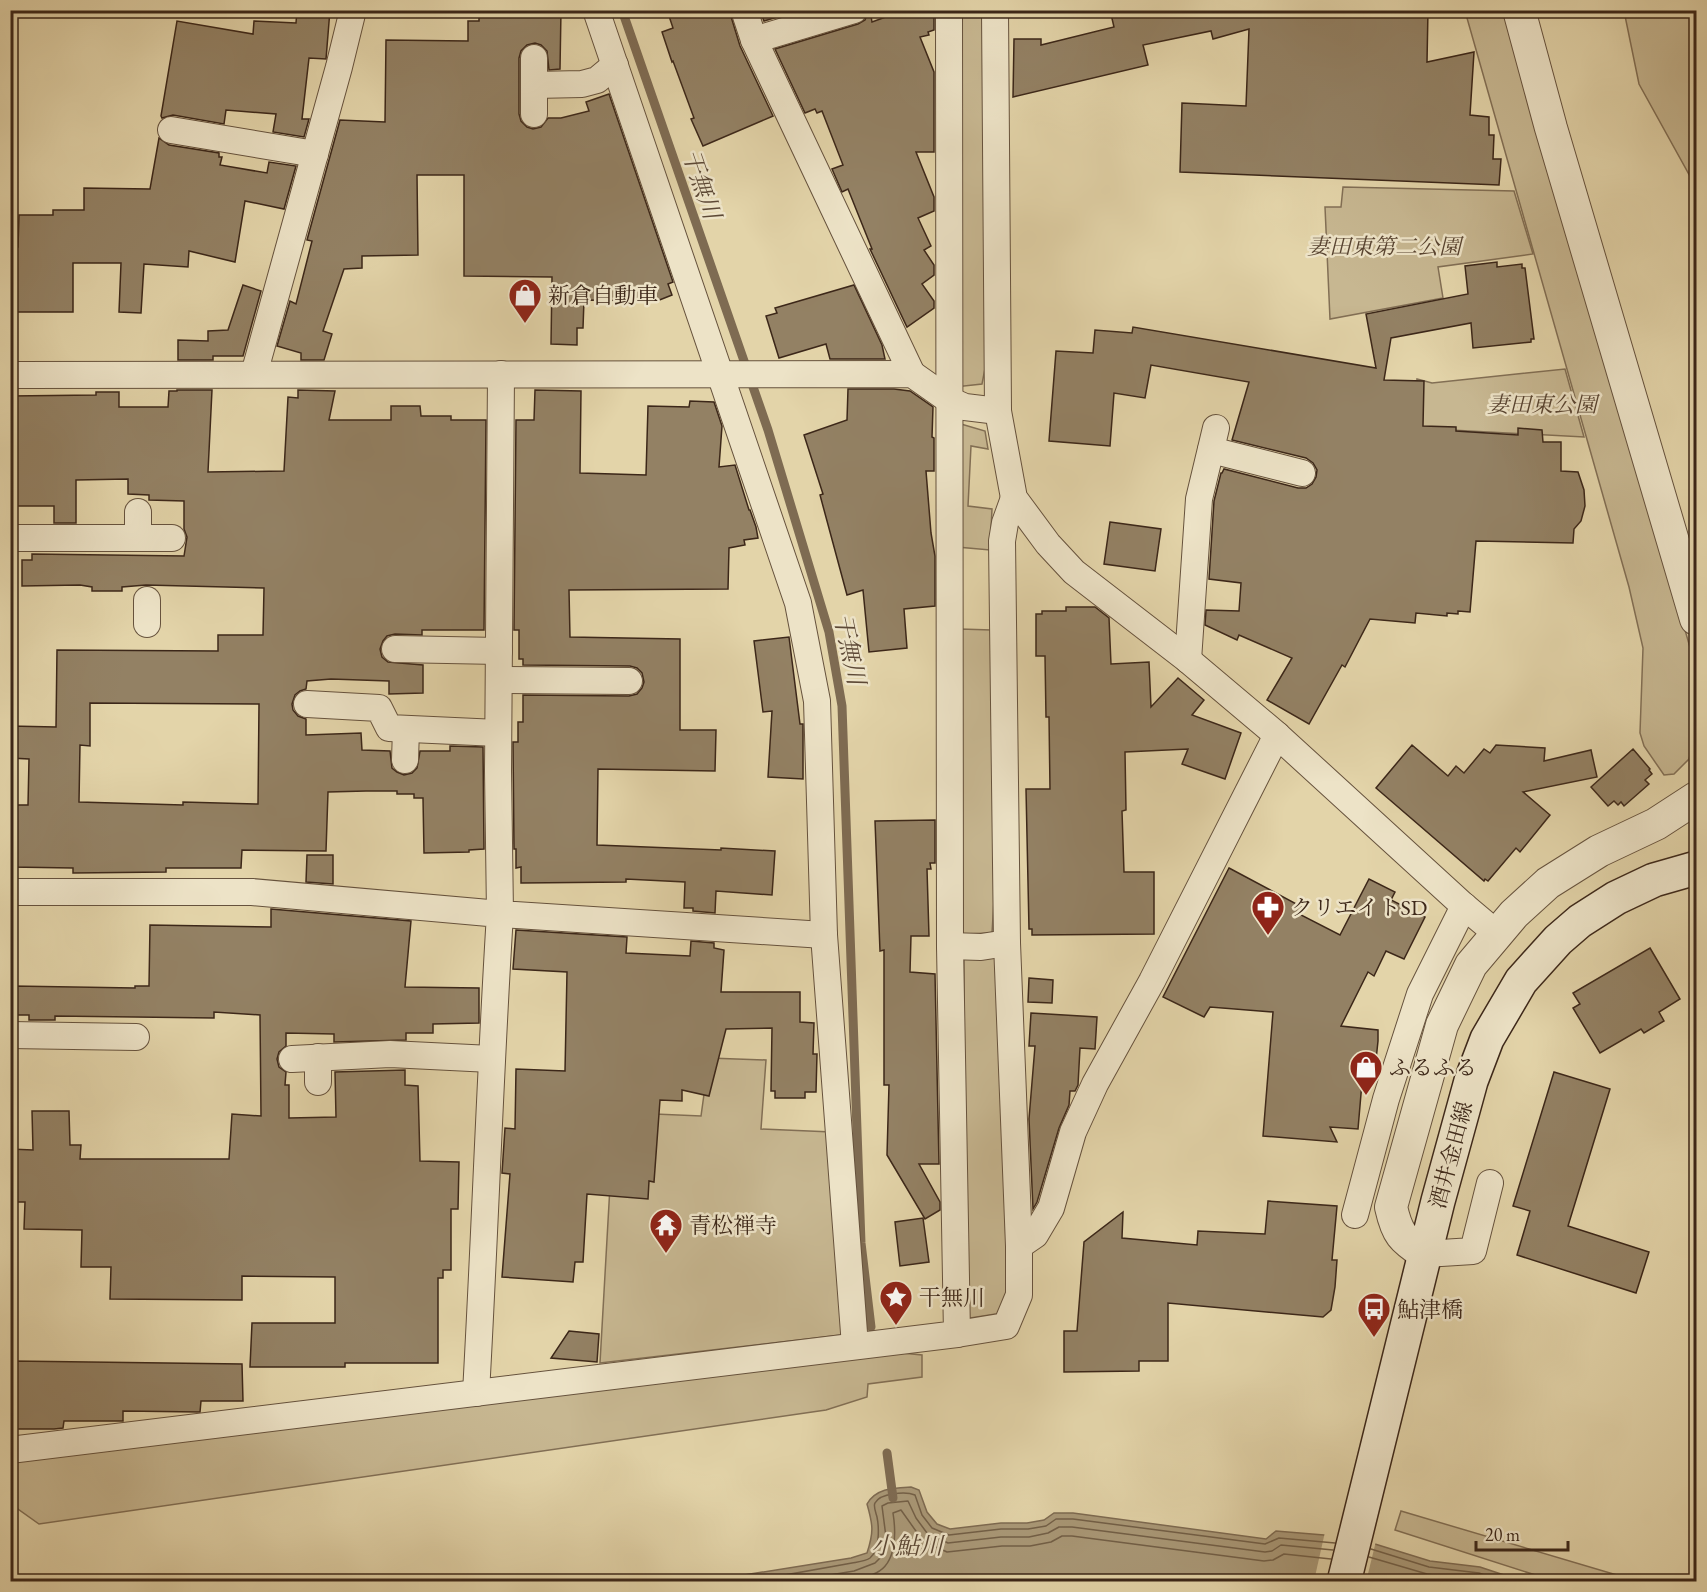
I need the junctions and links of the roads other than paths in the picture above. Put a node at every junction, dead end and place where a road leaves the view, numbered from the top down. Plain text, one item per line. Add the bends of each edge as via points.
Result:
1 (353, 10) edge
2 (596, 10) edge
3 (744, 10) edge
4 (854, 10) edge
5 (949, 10) edge
6 (994, 10) edge
7 (1519, 10) edge
8 (754, 40) junction
9 (534, 58) dead end
10 (615, 65) junction
11 (534, 85) junction
12 (534, 114) dead end
13 (171, 130) dead end
14 (315, 154) junction
15 (254, 374) junction
16 (501, 374) junction
17 (912, 374) junction
18 (10, 375) edge
19 (727, 375) junction
20 (949, 400) junction
21 (998, 411) junction
22 (1302, 473) dead end
23 (1014, 498) junction
24 (138, 512) dead end
25 (10, 538) edge
26 (138, 538) junction
27 (171, 538) dead end
28 (1696, 619) edge
29 (395, 649) dead end
30 (499, 651) junction
31 (1188, 660) junction
32 (499, 680) junction
33 (629, 681) dead end
34 (308, 704) dead end
35 (406, 729) junction
36 (498, 733) junction
37 (1277, 735) junction
38 (405, 760) dead end
39 (1696, 798) edge
40 (1696, 867) edge
41 (10, 892) edge
42 (1464, 906) junction
43 (500, 914) junction
44 (1496, 933) junction
45 (824, 935) junction
46 (1007, 943) junction
47 (950, 946) junction
48 (10, 1035) edge
49 (136, 1037) dead end
50 (292, 1059) dead end
51 (491, 1059) junction
52 (1490, 1183) dead end
53 (1355, 1215) dead end
54 (1019, 1246) junction
55 (1425, 1254) junction
56 (957, 1334) junction
57 (855, 1346) junction
58 (476, 1393) junction
59 (10, 1450) edge
60 (1344, 1581) edge

1 - 14 street
2 - 10 street
3 - 8 street
4 - 8 street
5 - 20 street
6 - 21 street
7 - 28 street
8 - 17 street
9 - 11 street
10 - 11 street via 597,80 582,84
10 - 19 street
11 - 12 street
13 - 14 street
14 - 15 street
15 - 16 street
15 - 18 street
16 - 19 street
16 - 30 street
17 - 19 street
17 - 20 street
19 - 45 street via 798,603 817,702
20 - 21 street via 965,407
20 - 47 street
21 - 23 street
22 - 31 street via 1213,439 1199,499
23 - 31 street via 1074,572
23 - 46 street via 1002,541
24 - 26 street
25 - 26 street
26 - 27 street
29 - 30 street
30 - 32 street
31 - 37 street
32 - 33 street
32 - 36 street
34 - 35 street via 379,708 389,728
35 - 36 street
35 - 38 street
36 - 43 street
37 - 42 street
37 - 54 street via 1095,1084 1073,1132 1051,1208 1035,1235
39 - 44 street via 1548,883
40 - 55 main road, 酒井金田線 via 1654,880 1580,921 1521,981 1487,1039 1471,1081
41 - 43 street via 252,891
42 - 44 street
42 - 53 street via 1420,994
43 - 45 street
43 - 51 street
44 - 55 street via 1471,965 1442,1025 1392,1207 1397,1231
45 - 57 street
46 - 47 street
46 - 54 street
47 - 56 street
48 - 49 street
50 - 51 street via 318,1070 390,1054
51 - 58 street
52 - 55 street via 1473,1251
54 - 56 street via 1019,1295 1006,1326
55 - 60 main road, 酒井金田線
56 - 57 street
57 - 58 street
58 - 59 street

